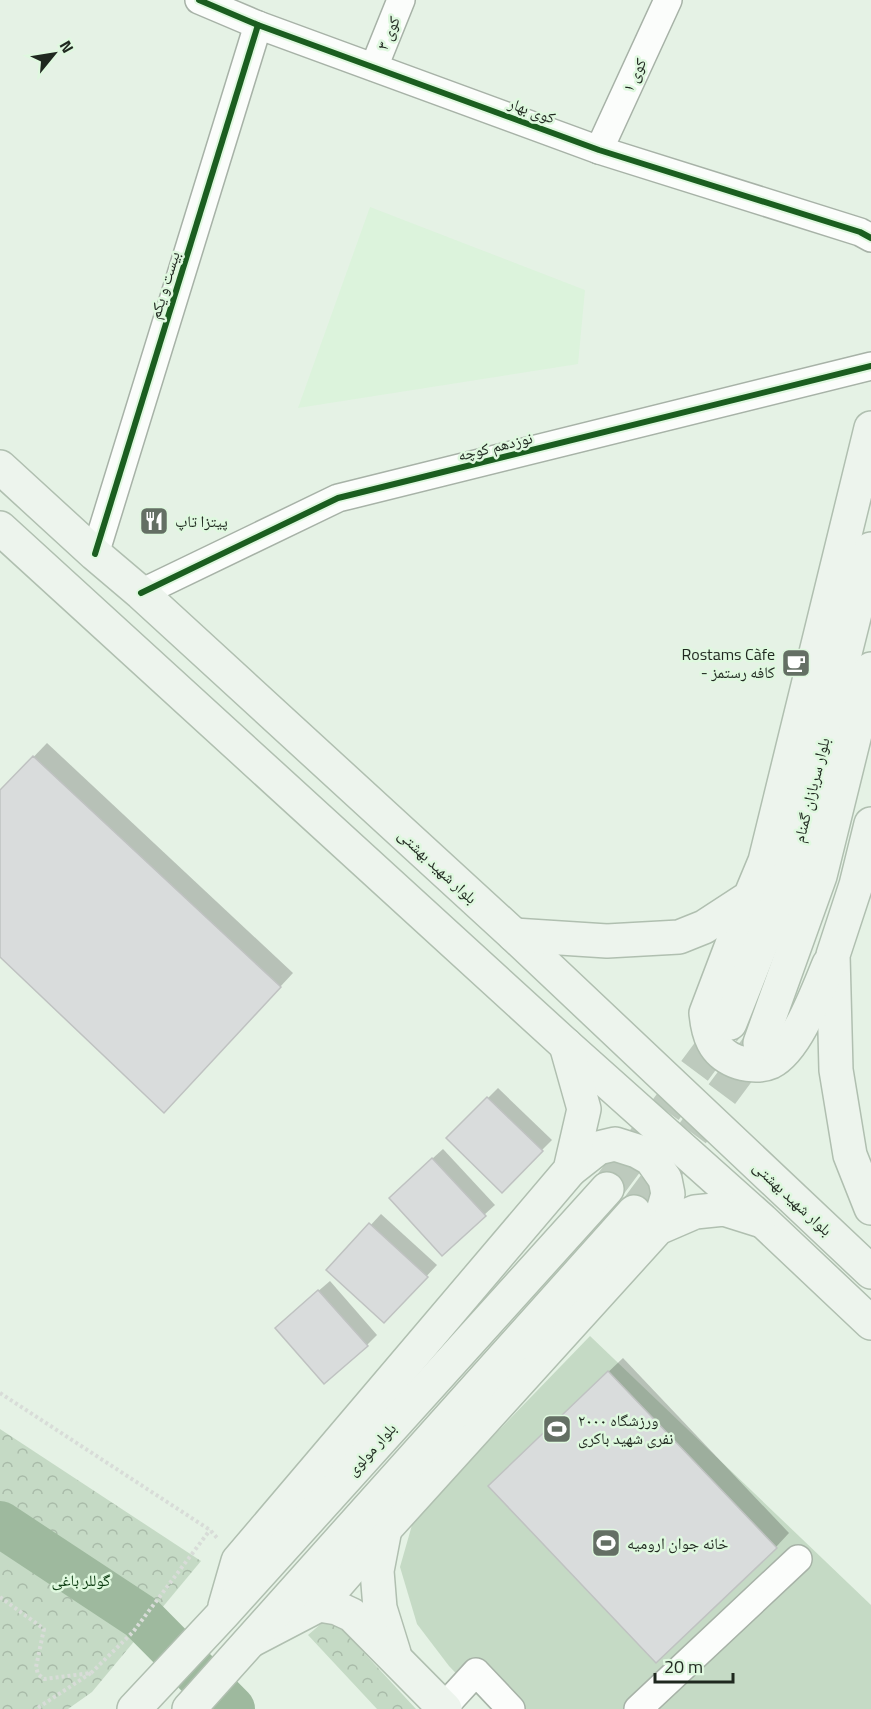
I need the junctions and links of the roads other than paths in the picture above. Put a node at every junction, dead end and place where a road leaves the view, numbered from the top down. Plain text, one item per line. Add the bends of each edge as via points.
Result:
1 (199, 0) edge
2 (402, 0) edge
3 (668, 0) edge
4 (258, 25) junction
5 (374, 67) junction
6 (599, 150) junction
7 (868, 232) edge
8 (871, 366) edge
9 (871, 428) edge
10 (0, 467) edge
11 (0, 528) edge
12 (871, 549) edge
13 (95, 554) junction
14 (141, 592) junction
15 (871, 669) edge
16 (871, 824) edge
17 (863, 886) edge
18 (750, 897) junction
19 (514, 935) junction
20 (833, 955) junction
21 (730, 1023) tunnel mouth
22 (760, 1043) tunnel mouth
23 (566, 1045) junction
24 (659, 1072) junction
25 (632, 1103) junction
26 (570, 1170) junction
27 (607, 1189) tunnel mouth
28 (871, 1208) edge
29 (646, 1220) junction
30 (762, 1220) junction
31 (871, 1272) edge
32 (871, 1323) edge
33 (385, 1529) junction
34 (798, 1559) dead end
35 (319, 1605) junction
36 (223, 1614) junction
37 (252, 1640) junction
38 (395, 1658) junction
39 (138, 1704) edge
40 (444, 1708) edge
41 (189, 1709) edge
42 (511, 1709) edge
43 (638, 1709) edge

1 - 4 street, کوی بهار
2 - 5 street, کوی ۳
3 - 6 street, کوی ۱
4 - 5 street, کوی بهار
4 - 13 street, بیست و یکم
5 - 6 street, کوی بهار
6 - 7 street, کوی بهار
8 - 14 street, نوزدهم کوچه via 338,498
9 - 18 main road via 765,861
10 - 13 main road, بلوار شهید بهشتی
11 - 23 main road
12 - 21 main road, بلوار سربازان گمنام via 791,869
13 - 14 main road, بلوار شهید بهشتی
14 - 19 main road, بلوار شهید بهشتی
15 - 22 main road, بلوار سربازان گمنام via 820,876
16 - 17 main road
17 - 20 main road
18 - 19 main road via 704,927 679,937 607,941
18 - 20 main road via 706,1012 708,1032 715,1047 732,1060 749,1065 771,1062 788,1046 799,1031
19 - 24 main road, بلوار شهید بهشتی
20 - 28 main road via 836,1070 850,1155
23 - 25 main road
23 - 26 main road via 584,1109
24 - 25 main road
24 - 31 main road, بلوار شهید بهشتی
25 - 26 main road
25 - 30 main road
26 - 29 main road via 598,1148 615,1144 651,1159 665,1179 668,1194
26 - 36 main road via 238,1562
27 - 36 main road, بلوار مولوی
29 - 30 main road via 724,1209
29 - 33 main road
29 - 37 main road
30 - 32 main road
33 - 35 main road
33 - 38 main road via 377,1571 380,1608
34 - 43 street
35 - 37 main road
35 - 38 main road via 352,1615
36 - 39 main road, بلوار مولوی
37 - 41 main road
38 - 40 main road
40 - 42 street via 476,1672

